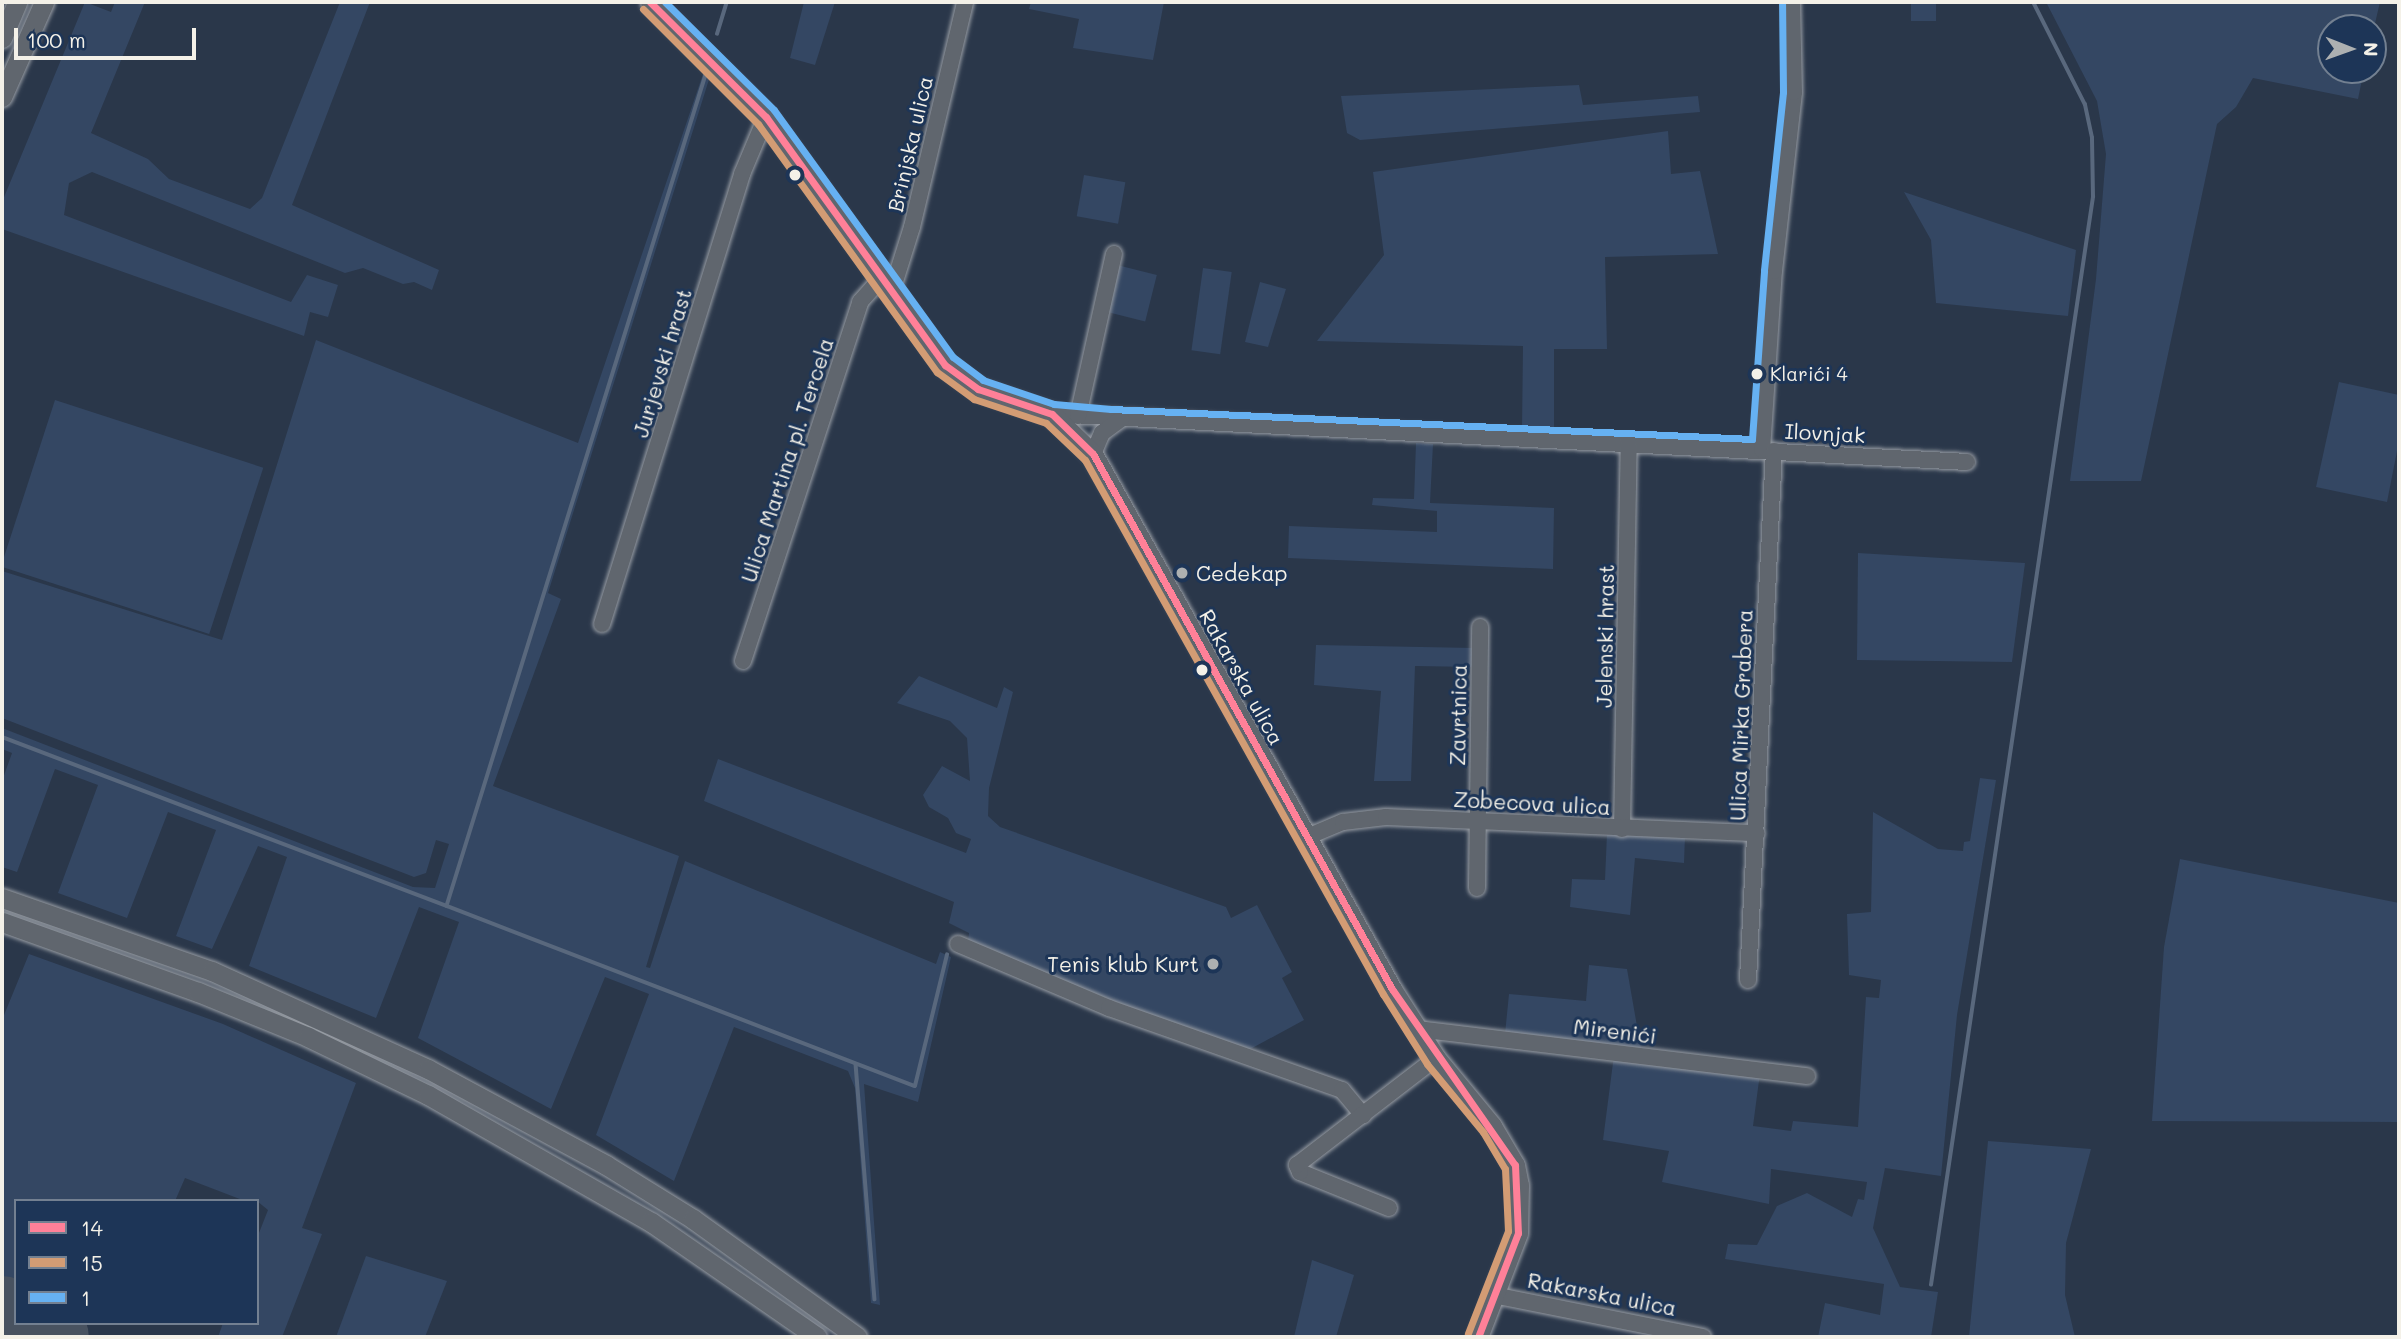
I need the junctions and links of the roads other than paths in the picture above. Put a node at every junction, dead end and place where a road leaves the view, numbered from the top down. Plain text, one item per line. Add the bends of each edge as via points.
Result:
1 (17, 2) edge
2 (44, 2) edge
3 (650, 2) edge
4 (965, 2) edge
5 (1793, 2) edge
6 (2, 38) edge
7 (2, 97) edge
8 (766, 117) junction
9 (1114, 254) dead end
10 (886, 286) junction
11 (1052, 414) junction
12 (1078, 416) junction
13 (1121, 419) junction
14 (1629, 444) junction
15 (1768, 451) junction
16 (1093, 454) junction
17 (1967, 462) dead end
18 (602, 624) dead end
19 (1480, 627) dead end
20 (743, 661) dead end
21 (1477, 822) junction
22 (1622, 829) junction
23 (1757, 833) junction
24 (1307, 837) junction
25 (1477, 888) dead end
26 (2, 898) edge
27 (2, 922) edge
28 (958, 944) dead end
29 (1748, 980) dead end
30 (1417, 1029) junction
31 (1436, 1058) junction
32 (1807, 1076) dead end
33 (1363, 1115) junction
34 (1389, 1208) dead end
35 (1493, 1295) junction
36 (817, 1337) edge
37 (857, 1337) edge
38 (1481, 1337) edge
39 (1703, 1337) edge

1 - 6 main road
2 - 7 main road
3 - 8 main road, Rakarska ulica
4 - 10 street, Brinjska ulica via 912,227
5 - 15 street, Ulica Mirka Grabera via 1794,92 1774,271
8 - 10 main road, Rakarska ulica
8 - 18 street, Jurjevski hrast via 745,164
9 - 12 street
10 - 11 main road, Rakarska ulica via 957,377 978,389
10 - 20 street, Ulica Martina pl. Tercela via 860,302
11 - 12 street, Ilovnjak
11 - 16 main road, Rakarska ulica
12 - 13 street, Ilovnjak
13 - 14 street, Ilovnjak
13 - 16 street via 1102,433
14 - 15 street, Ilovnjak
14 - 22 street, Jelenski hrast
15 - 17 street, Ilovnjak
15 - 23 street, Ulica Mirka Grabera
16 - 24 main road, Rakarska ulica
19 - 21 street, Zavrtnica
21 - 22 street, Zobecova ulica
21 - 24 street, Zobecova ulica via 1373,817 1343,822
21 - 25 street, Zavrtnica
22 - 23 street, Zobecova ulica
23 - 29 street, Ulica Mirka Grabera
24 - 30 main road, Rakarska ulica
26 - 37 main road via 212,971 428,1069 606,1165 682,1212
27 - 36 main road via 198,992 308,1037 428,1095 651,1222
28 - 33 street via 1109,1008 1342,1090
30 - 31 main road, Rakarska ulica
30 - 32 street, Mirenići
31 - 33 street
31 - 35 main road, Rakarska ulica via 1492,1126 1515,1165 1518,1233
33 - 34 street via 1302,1161 1297,1170
35 - 38 main road, Rakarska ulica
35 - 39 street, Rakarska ulica

